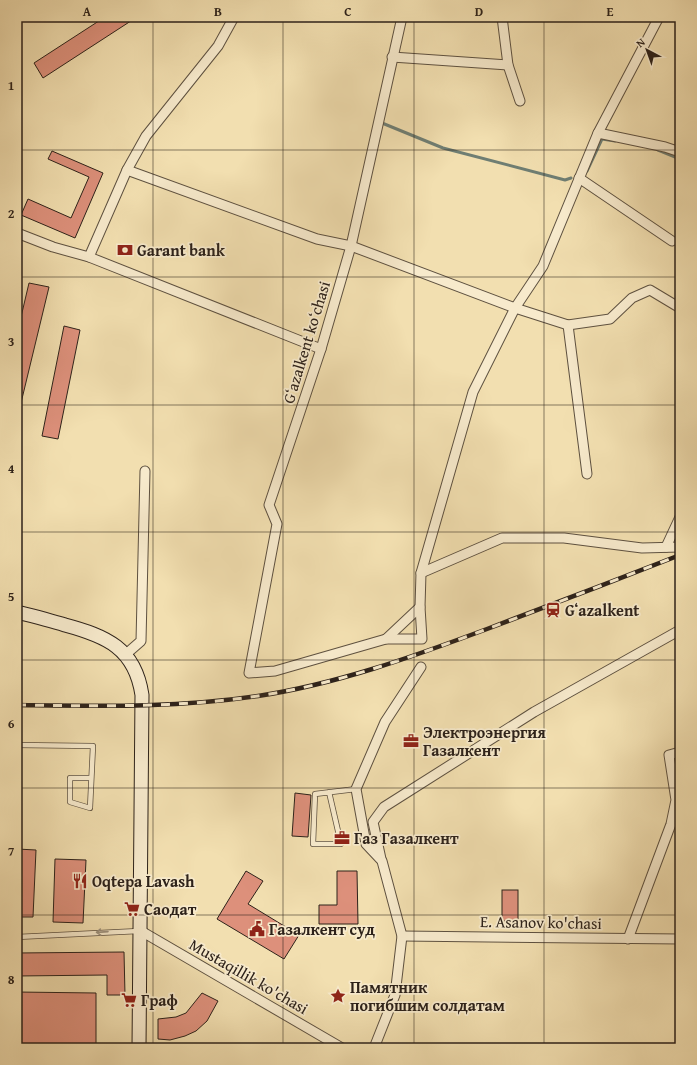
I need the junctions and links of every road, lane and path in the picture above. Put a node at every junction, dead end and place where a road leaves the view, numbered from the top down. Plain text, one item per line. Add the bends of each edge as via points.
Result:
1 (234, 17) edge
2 (402, 17) edge
3 (502, 17) edge
4 (660, 17) edge
5 (392, 57) junction
6 (508, 65) junction
7 (520, 101) dead end
8 (598, 133) junction
9 (680, 152) edge
10 (127, 170) junction
11 (579, 178) junction
12 (17, 233) edge
13 (672, 240) dead end
14 (351, 246) junction
15 (89, 257) junction
16 (515, 308) junction
17 (680, 308) edge
18 (568, 325) junction
19 (321, 349) junction
20 (145, 471) dead end
21 (587, 474) dead end
22 (680, 517) edge
23 (666, 547) junction
24 (680, 547) edge
25 (421, 572) junction
26 (420, 607) junction
27 (17, 612) edge
28 (680, 630) edge
29 (386, 639) junction
30 (125, 655) junction
31 (421, 667) dead end
32 (17, 745) edge
33 (680, 752) edge
34 (91, 778) junction
35 (356, 789) junction
36 (330, 792) junction
37 (382, 861) junction
38 (141, 931) junction
39 (402, 936) junction
40 (17, 937) edge
41 (628, 938) junction
42 (680, 939) edge
43 (139, 1048) edge
44 (342, 1048) edge
45 (374, 1048) edge

1 - 10 street via 218,46 146,136
2 - 5 street, Gʻazalkent koʻchasi
3 - 6 street
4 - 8 street
5 - 6 street
5 - 14 street, Gʻazalkent koʻchasi
6 - 7 street
8 - 9 street
8 - 11 street
10 - 14 street via 317,239
10 - 15 street
11 - 13 street
11 - 16 street via 543,266
12 - 15 street
14 - 16 street
14 - 19 street, Gʻazalkent koʻchasi
15 - 19 street
16 - 18 street
16 - 25 street via 473,392
17 - 18 street via 650,290 632,298 610,319
18 - 21 street
19 - 29 street, Gʻazalkent koʻchasi via 269,506 278,524 249,674 275,671
20 - 30 street via 141,641
22 - 23 street
23 - 24 street
23 - 25 street via 642,548 564,538 502,538
25 - 26 street
26 - 29 street
26 - 29 street via 422,639
27 - 30 main road via 97,634
28 - 37 street via 534,712 384,807 373,822
30 - 38 main road via 137,674 142,695
31 - 35 street via 385,722
32 - 34 lane via 93,746
33 - 41 street via 669,755 676,800 671,824
34 - 34 lane via 90,808 70,802 70,778
35 - 36 lane
35 - 37 street via 366,844
36 - 36 lane via 316,794 313,844 341,844
37 - 39 street
38 -> 40 lane
38 - 43 main road
38 - 44 street, Mustaqillik ko'chasi
39 - 41 street, E. Asanov ko'chasi
39 - 45 street via 395,995
41 - 42 street, E. Asanov ko'chasi

